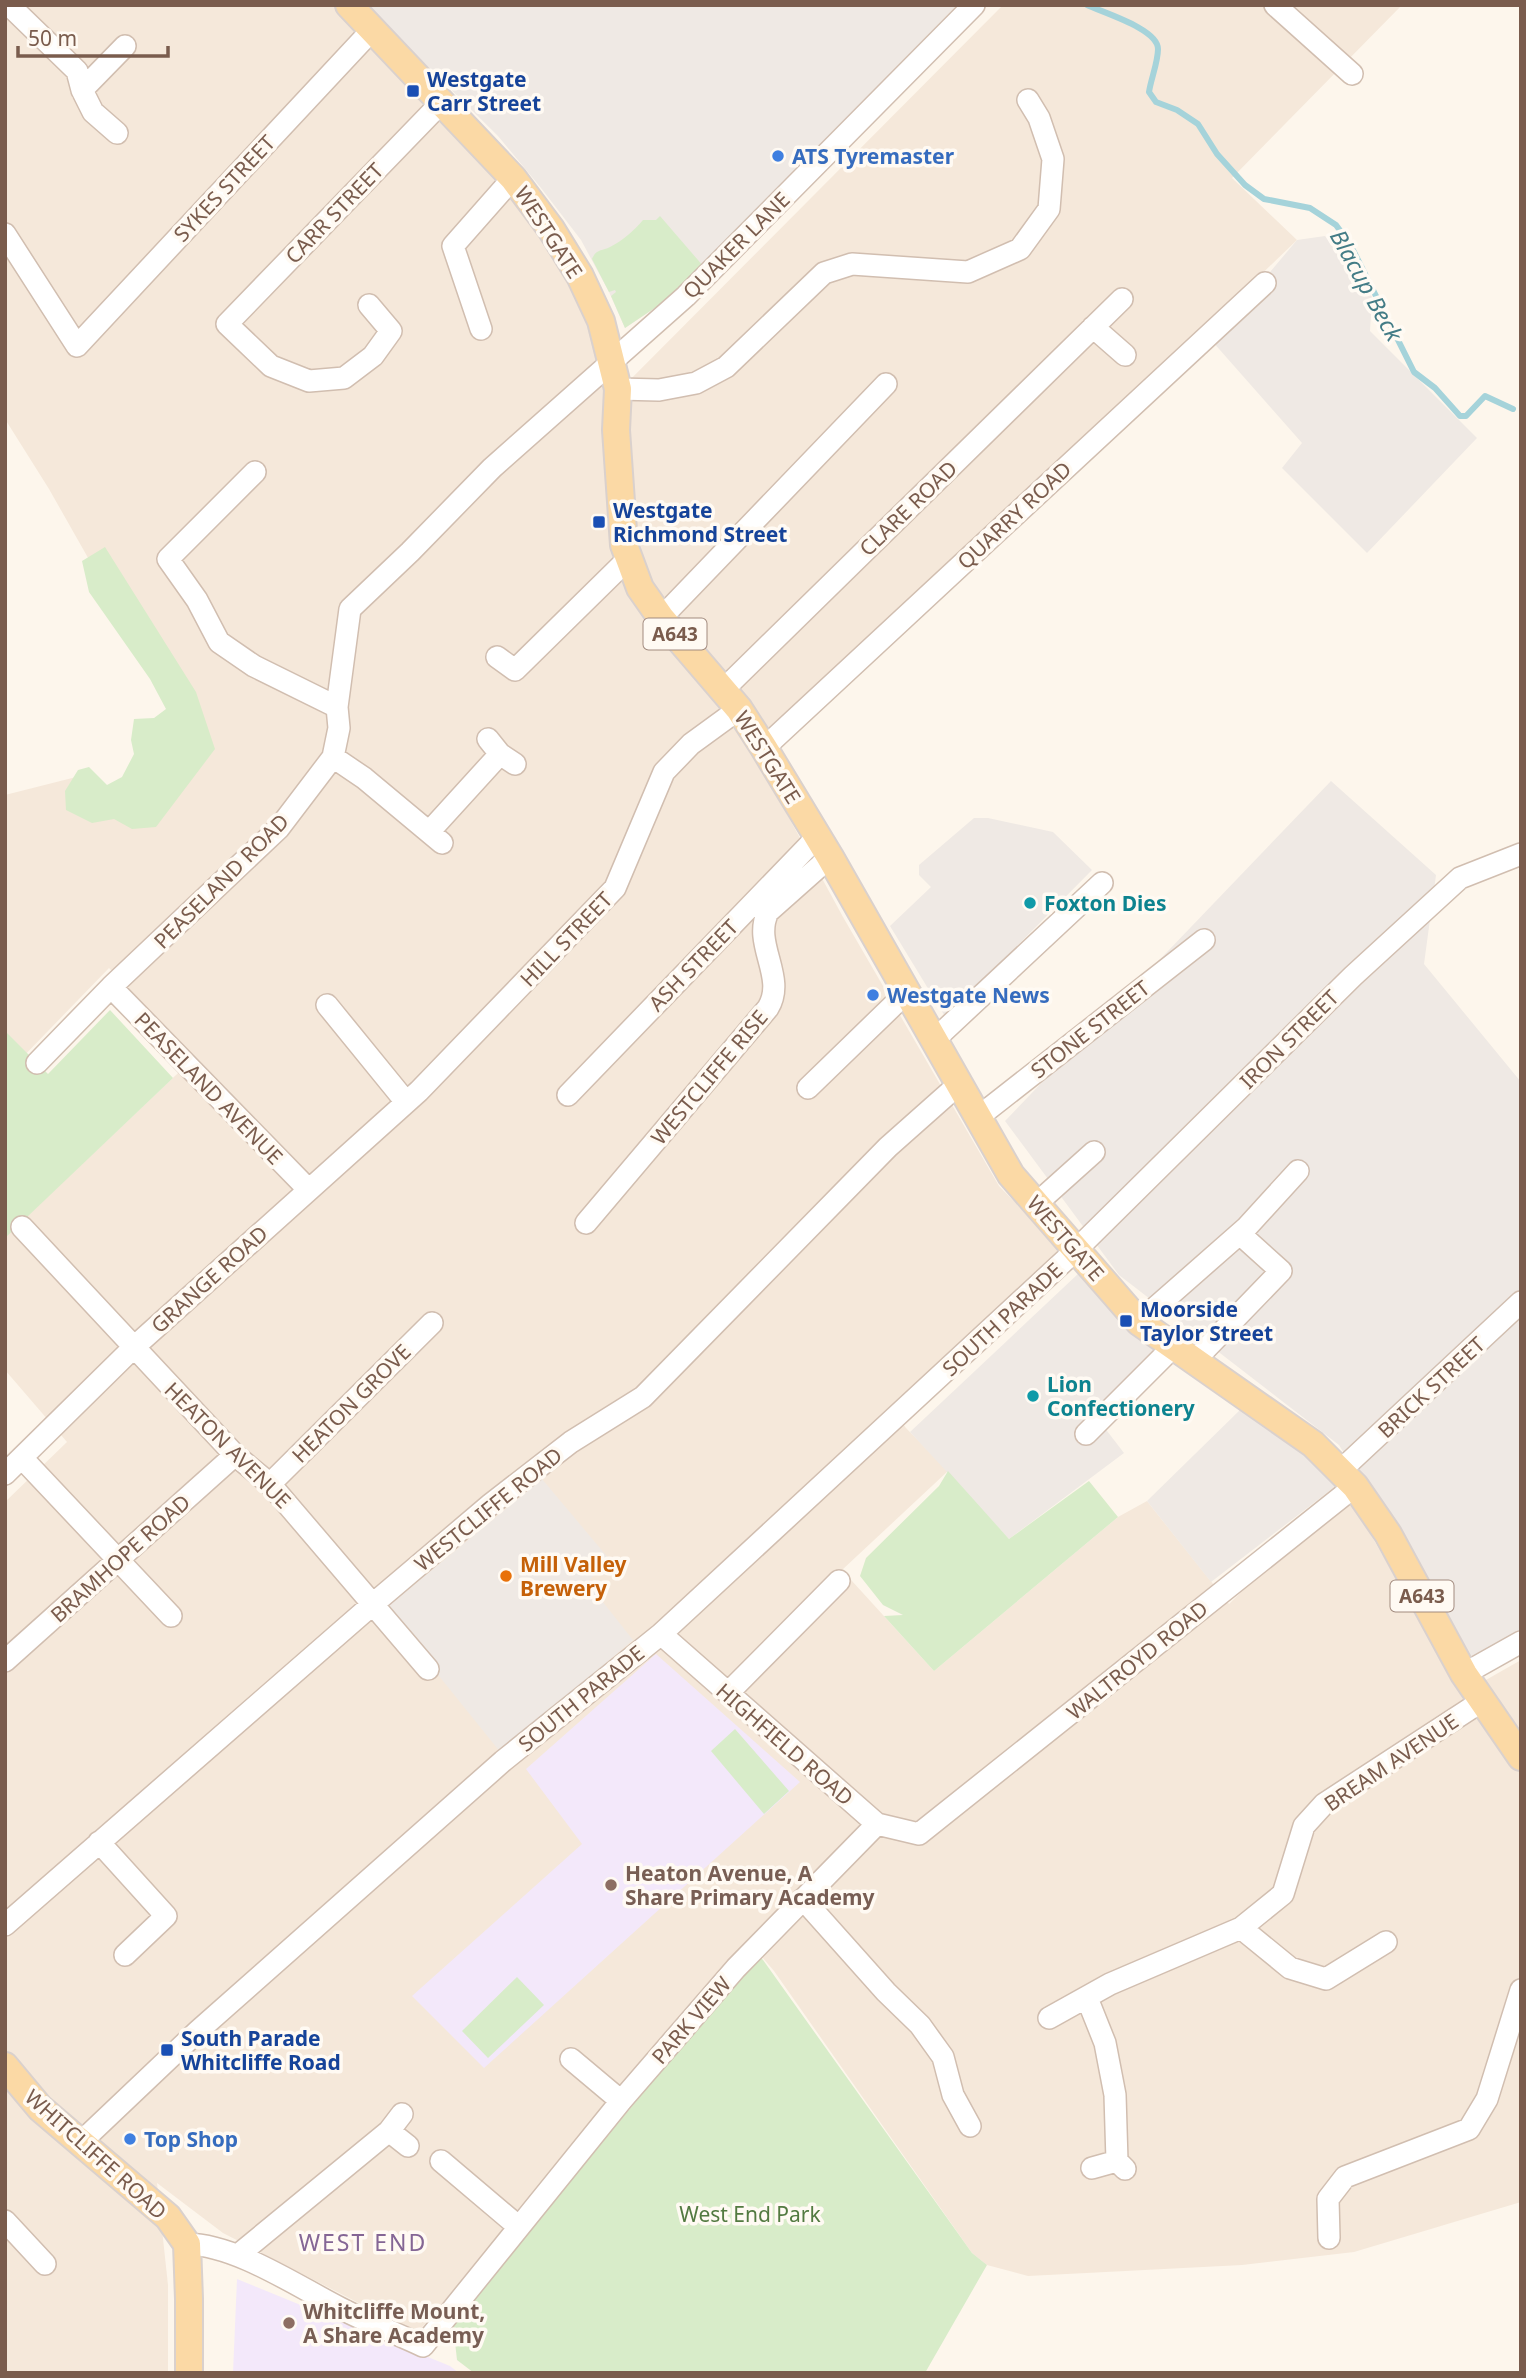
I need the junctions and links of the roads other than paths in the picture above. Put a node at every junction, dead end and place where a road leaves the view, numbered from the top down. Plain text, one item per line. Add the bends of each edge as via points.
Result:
1 (9, 5) edge
2 (349, 5) edge
3 (974, 5) edge
4 (1275, 5) edge
5 (372, 30) junction
6 (125, 46) dead end
7 (1352, 74) dead end
8 (82, 90) junction
9 (1028, 100) dead end
10 (441, 103) junction
11 (117, 133) dead end
12 (513, 178) junction
13 (5, 234) edge
14 (1265, 283) dead end
15 (1122, 299) dead end
16 (369, 305) dead end
17 (1093, 327) junction
18 (481, 329) dead end
19 (1125, 355) dead end
20 (612, 360) junction
21 (886, 384) dead end
22 (618, 388) junction
23 (255, 472) dead end
24 (629, 558) junction
25 (661, 618) junction
26 (497, 657) dead end
27 (731, 699) junction
28 (337, 706) junction
29 (764, 748) junction
30 (501, 752) dead end
31 (333, 757) junction
32 (824, 847) junction
33 (1521, 854) edge
34 (1102, 883) dead end
35 (1204, 940) dead end
36 (111, 987) junction
37 (906, 993) junction
38 (327, 1005) dead end
39 (933, 1041) junction
40 (37, 1063) dead end
41 (958, 1084) junction
42 (808, 1088) dead end
43 (568, 1095) dead end
44 (413, 1096) junction
45 (977, 1118) junction
46 (1094, 1152) dead end
47 (1298, 1171) dead end
48 (308, 1189) junction
49 (1036, 1204) junction
50 (586, 1223) dead end
51 (22, 1227) dead end
52 (1240, 1234) junction
53 (1076, 1250) junction
54 (1521, 1302) edge
55 (1139, 1322) junction
56 (432, 1323) dead end
57 (133, 1348) junction
58 (1184, 1354) junction
59 (1086, 1434) dead end
60 (235, 1455) junction
61 (22, 1458) junction
62 (5, 1474) edge
63 (1348, 1479) junction
64 (270, 1484) junction
65 (116, 1561) junction
66 (839, 1581) dead end
67 (373, 1604) junction
68 (171, 1616) dead end
69 (661, 1634) junction
70 (1521, 1642) edge
71 (5, 1661) edge
72 (428, 1669) dead end
73 (1464, 1674) junction
74 (728, 1693) junction
75 (1482, 1701) junction
76 (1521, 1757) edge
77 (877, 1824) junction
78 (919, 1834) joint
79 (99, 1842) junction
80 (803, 1899) junction
81 (5, 1925) edge
82 (1241, 1928) junction
83 (1386, 1942) dead end
84 (125, 1955) dead end
85 (1521, 1990) edge
86 (1087, 1997) junction
87 (1049, 2018) dead end
88 (571, 2059) dead end
89 (8, 2076) edge
90 (621, 2101) junction
91 (402, 2114) dead end
92 (970, 2126) dead end
93 (389, 2132) junction
94 (81, 2141) junction
95 (408, 2146) dead end
96 (441, 2161) dead end
97 (1092, 2168) dead end
98 (5, 2221) edge
99 (519, 2227) junction
100 (1329, 2238) dead end
101 (187, 2244) junction
102 (238, 2255) junction
103 (45, 2264) dead end
104 (189, 2373) edge

1 - 8 street via 77,71
2 - 5 main road, WESTGATE / A643
3 - 20 street, QUAKER LANE via 686,296
4 - 7 street
5 - 10 main road, WESTGATE / A643
5 - 13 street, SYKES STREET via 77,345
6 - 8 street
8 - 11 street via 93,112
9 - 22 street via 1053,159 1049,209 1020,249 968,272 852,264 824,273 726,367 696,383 659,390
10 - 12 main road, WESTGATE / A643
10 - 16 street, CARR STREET via 227,324 271,366 309,381 344,378 373,356 391,331
12 - 18 street via 453,246
12 - 20 main road, WESTGATE / A643 via 580,276 601,321
14 - 29 street, QUARRY ROAD
15 - 17 street, CLARE ROAD
17 - 19 street
17 - 27 street, CLARE ROAD
20 - 22 main road, WESTGATE / A643
20 - 28 street, PEASELAND ROAD via 492,468 350,609
21 - 25 street
22 - 24 main road, WESTGATE / A643 via 624,545
23 - 28 street via 168,559 219,642 254,666
24 - 25 main road, WESTGATE / A643 via 640,588
24 - 26 street via 515,670
25 - 27 main road, WESTGATE / A643
27 - 29 main road, WESTGATE / A643
27 - 44 street, HILL STREET via 664,772 615,888
28 - 31 street, PEASELAND ROAD via 339,728
29 - 32 main road, WESTGATE / A643
30 - 31 street via 436,838
31 - 36 street, PEASELAND ROAD via 279,828
32 - 37 main road, WESTGATE / A643
32 - 43 street, ASH STREET
32 - 50 street, WESTCLIFFE RISE via 763,921 775,996
33 - 53 street, IRON STREET via 1460,878 1353,976
34 - 39 street
35 - 45 street, STONE STREET
36 - 40 street, PEASELAND ROAD
36 - 48 street, PEASELAND AVENUE
37 - 39 main road, WESTGATE / A643
37 - 42 street
38 - 44 street
39 - 41 main road, WESTGATE / A643
41 - 45 main road, WESTGATE / A643
41 - 67 street, WESTCLIFFE ROAD via 887,1147 643,1397 571,1442
44 - 48 street, GRANGE ROAD
45 - 49 main road, WESTGATE / A643 via 1010,1175
46 - 49 street
47 - 52 street
48 - 57 street, GRANGE ROAD
49 - 53 main road, WESTGATE / A643
51 - 57 street, HEATON AVENUE
52 - 55 street
52 - 58 street via 1281,1271
53 - 55 main road, WESTGATE / A643
53 - 69 street, SOUTH PARADE
54 - 63 street, BRICK STREET
55 - 58 main road, WESTGATE / A643
56 - 64 street, HEATON GROVE
57 - 60 street, HEATON AVENUE
57 - 61 street, GRANGE ROAD
58 - 59 street
58 - 63 main road, WESTGATE / A643 via 1313,1444
60 - 64 street, HEATON AVENUE
60 - 65 street, BRAMHOPE ROAD
61 - 62 street, GRANGE ROAD
61 - 65 street
63 - 73 main road, A643 via 1388,1534
63 - 78 street, WALTROYD ROAD
64 - 67 street, HEATON AVENUE
65 - 68 street
65 - 71 street, BRAMHOPE ROAD
66 - 74 street
67 - 72 street, HEATON AVENUE
67 - 79 street, WESTCLIFFE ROAD
69 - 74 street, HIGHFIELD ROAD
69 - 94 street, SOUTH PARADE via 503,1761
70 - 73 street
73 - 75 main road, A643
74 - 77 street, HIGHFIELD ROAD
75 - 76 main road, A643
75 - 82 street, BREAM AVENUE via 1324,1804 1304,1826 1283,1894
77 - 78 street, HIGHFIELD ROAD
77 - 80 street, PARK VIEW
79 - 81 street, WESTCLIFFE ROAD
79 - 84 street via 166,1916
80 - 90 street, PARK VIEW via 736,1968
80 - 92 street via 920,2025 943,2057 953,2095
82 - 83 street via 1290,1968 1326,1979
82 - 86 street, BREAM AVENUE
85 - 100 street via 1487,2099 1469,2129 1345,2177 1328,2199
86 - 87 street, BREAM AVENUE
86 - 97 street via 1108,2056 1121,2165
88 - 90 street
89 - 94 main road, WHITCLIFFE ROAD
90 - 99 street, PARK VIEW
91 - 93 street
93 - 95 street
93 - 102 street
94 - 101 main road, WHITCLIFFE ROAD via 168,2217
96 - 99 street
98 - 103 street
99 - 102 street, PARK VIEW via 423,2346
101 - 102 street via 206,2244
101 - 104 main road

